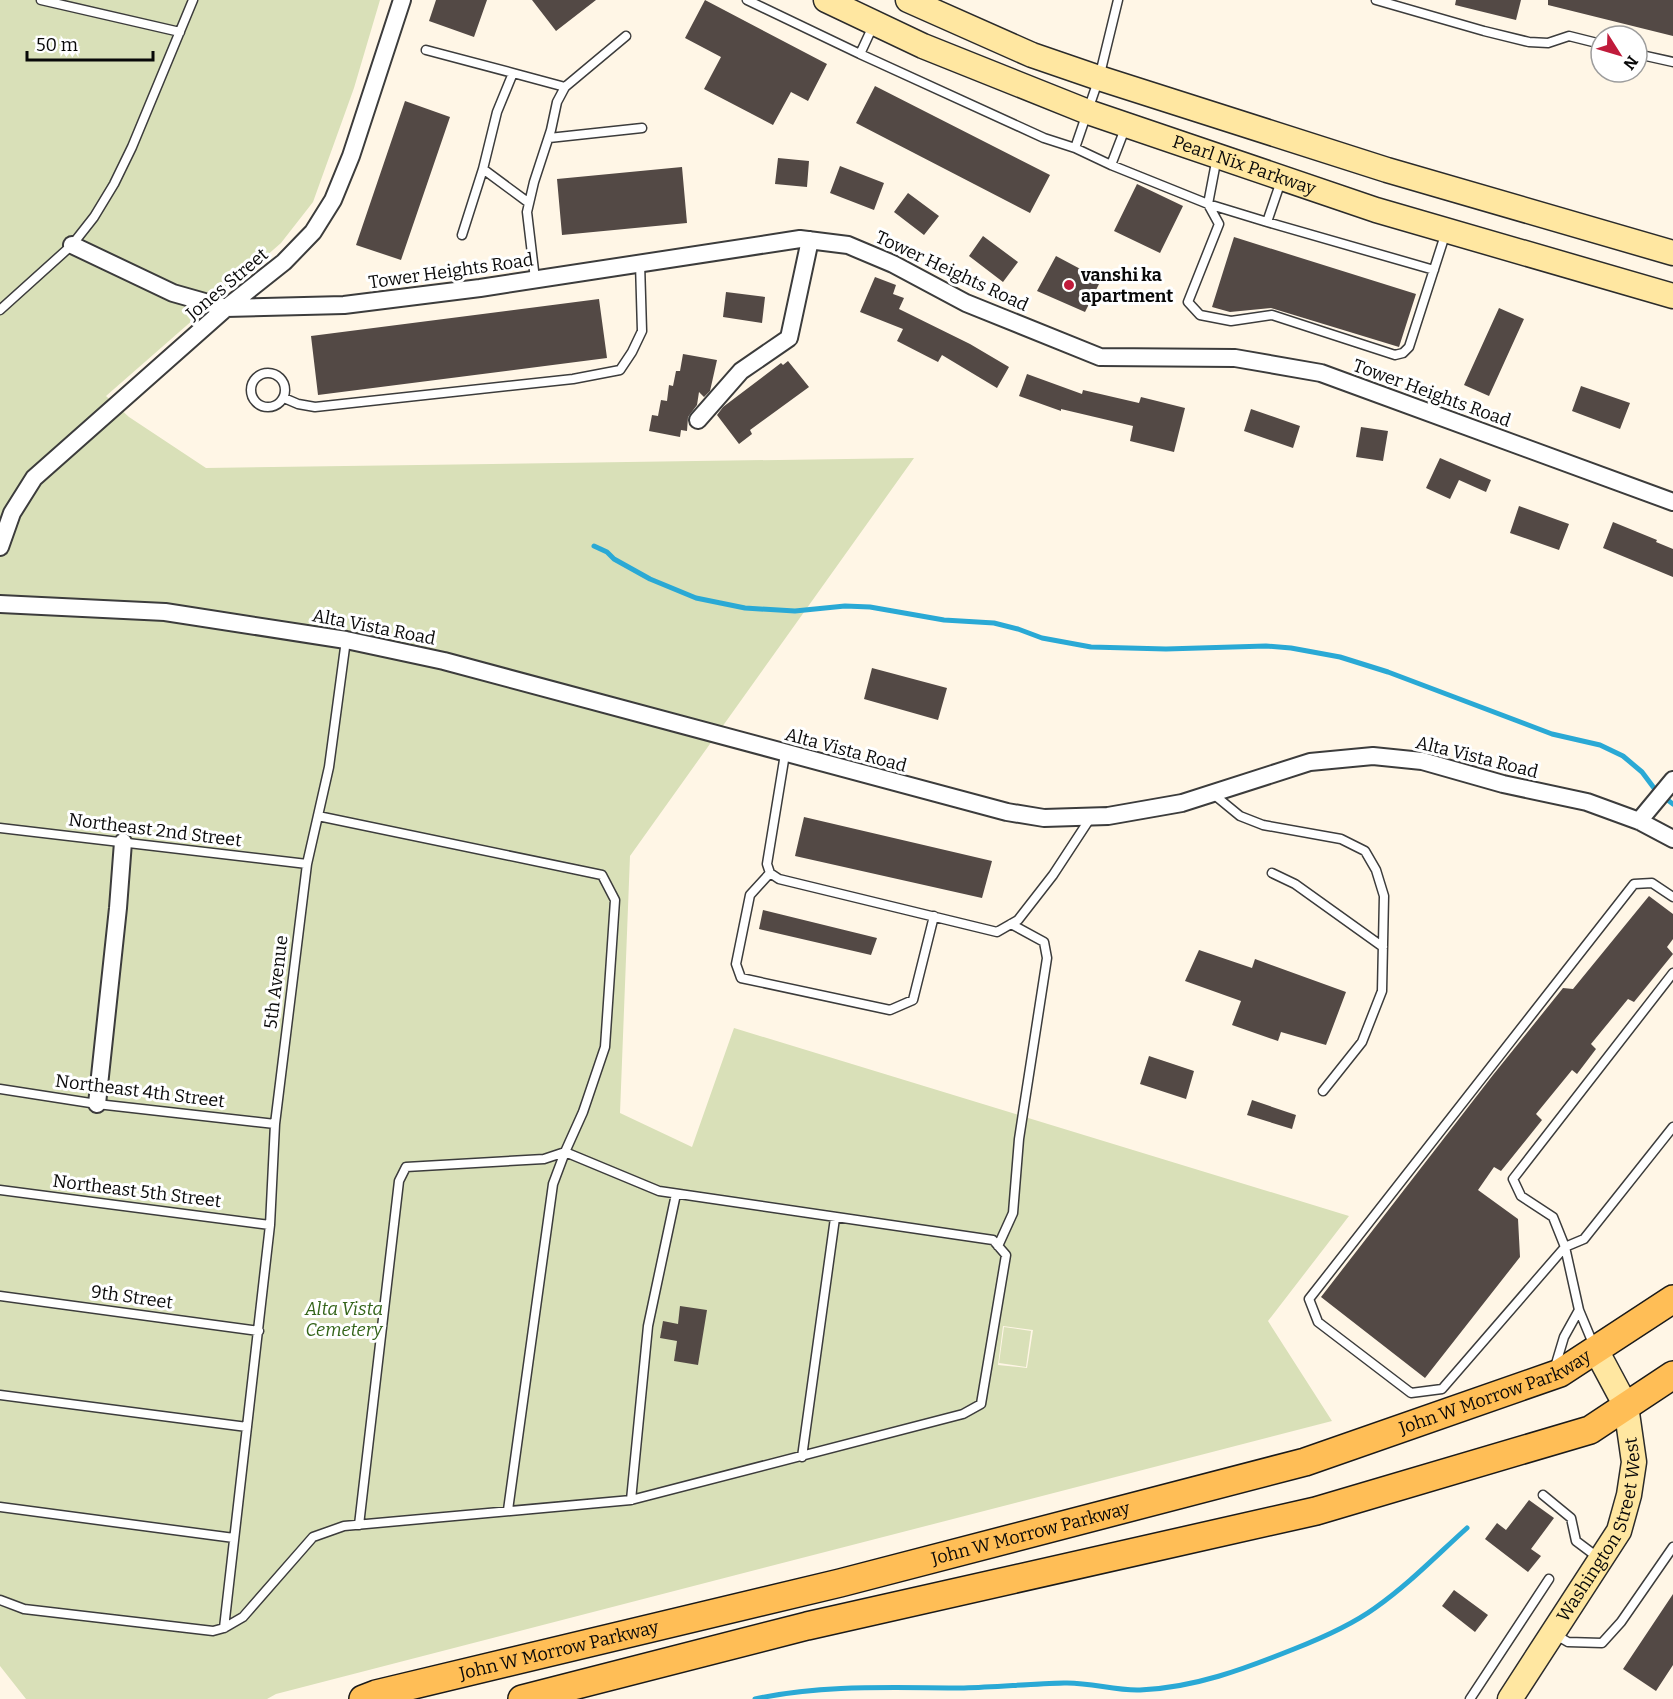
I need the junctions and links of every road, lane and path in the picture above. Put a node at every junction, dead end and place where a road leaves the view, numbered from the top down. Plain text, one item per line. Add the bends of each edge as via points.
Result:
1 (41, 0) edge
2 (193, 0) edge
3 (402, 0) edge
4 (747, 0) edge
5 (826, 0) edge
6 (908, 0) edge
7 (1118, 0) edge
8 (1376, 0) edge
9 (875, 23) junction
10 (180, 32) junction
11 (626, 36) dead end
12 (1589, 41) edge
13 (426, 50) dead end
14 (860, 54) junction
15 (1649, 57) edge
16 (1673, 62) edge
17 (513, 73) junction
18 (1099, 78) junction
19 (565, 87) junction
20 (1088, 112) junction
21 (1126, 125) junction
22 (642, 128) dead end
23 (549, 138) junction
24 (1075, 148) junction
25 (1217, 156) junction
26 (1111, 165) junction
27 (483, 169) junction
28 (1282, 178) junction
29 (529, 203) junction
30 (1208, 204) junction
31 (1267, 222) junction
32 (1446, 230) junction
33 (462, 235) dead end
34 (810, 240) junction
35 (72, 245) junction
36 (1673, 253) edge
37 (640, 263) junction
38 (1434, 270) junction
39 (535, 279) junction
40 (1673, 296) edge
41 (226, 308) junction
42 (0, 310) edge
43 (284, 398) junction
44 (698, 420) dead end
45 (1673, 502) edge
46 (0, 547) edge
47 (0, 604) edge
48 (346, 640) junction
49 (785, 754) junction
50 (1673, 780) edge
51 (1212, 793) junction
52 (318, 816) junction
53 (1091, 817) junction
54 (1639, 821) junction
55 (0, 828) edge
56 (1673, 839) edge
57 (123, 842) junction
58 (307, 864) junction
59 (770, 873) junction
60 (1272, 873) dead end
61 (1673, 897) edge
62 (934, 916) junction
63 (1011, 924) junction
64 (1383, 947) junction
65 (1673, 973) edge
66 (0, 1089) edge
67 (1323, 1091) dead end
68 (97, 1104) junction
69 (275, 1124) junction
70 (1673, 1127) edge
71 (566, 1152) junction
72 (0, 1191) edge
73 (676, 1194) junction
74 (835, 1218) junction
75 (270, 1225) junction
76 (998, 1246) junction
77 (1565, 1247) junction
78 (0, 1296) edge
79 (1673, 1299) edge
80 (1579, 1310) junction
81 (259, 1331) junction
82 (1596, 1350) junction
83 (1673, 1375) edge
84 (1552, 1376) junction
85 (0, 1395) edge
86 (1626, 1406) junction
87 (247, 1427) junction
88 (802, 1457) junction
89 (1543, 1495) dead end
90 (631, 1500) junction
91 (0, 1507) edge
92 (508, 1510) junction
93 (359, 1525) junction
94 (234, 1538) junction
95 (1673, 1547) edge
96 (1601, 1559) junction
97 (1549, 1579) dead end
98 (0, 1600) edge
99 (224, 1628) junction
100 (1553, 1633) junction
101 (363, 1699) edge
102 (522, 1699) edge
103 (1470, 1699) edge
104 (1510, 1699) edge

1 - 10 lane
2 - 10 lane
3 - 41 street, Jones Street via 333,200 313,232 284,262
4 - 14 lane
5 - 9 main road, Pearl Nix Parkway
6 - 18 main road, Pearl Nix Parkway via 1032,56
7 - 18 lane
8 - 12 lane via 1528,42 1548,43 1569,36
9 - 14 lane
9 - 20 main road, Pearl Nix Parkway
10 - 35 lane via 114,184
11 - 19 lane
13 - 17 lane
14 - 24 lane via 1044,138
15 - 16 lane
17 - 19 lane
17 - 27 lane via 497,112
18 - 20 lane
18 - 36 main road, Pearl Nix Parkway via 1387,170
19 - 23 lane via 557,102
20 - 21 main road, Pearl Nix Parkway
20 - 24 lane
21 - 25 main road, Pearl Nix Parkway
21 - 26 lane
22 - 23 lane
23 - 29 lane
24 - 26 lane
25 - 28 main road, Pearl Nix Parkway
25 - 30 lane
26 - 30 lane
27 - 29 lane
27 - 33 lane
28 - 31 lane
28 - 32 main road, Pearl Nix Parkway
29 - 39 lane
30 - 31 lane
30 - 38 lane via 1219,224 1188,302 1200,315 1231,321 1272,315 1395,355 1408,347
31 - 38 lane
32 - 38 lane
32 - 40 main road, Pearl Nix Parkway
34 - 37 street, Tower Heights Road
34 - 44 street via 789,338 741,372
34 - 45 street, Tower Heights Road via 848,245 966,303 1100,357 1235,358 1321,373
35 - 41 street, Tower Heights Road via 173,293
35 - 42 lane
37 - 39 street, Tower Heights Road
37 - 43 lane via 642,331 620,370 573,379 315,407
39 - 41 street, Tower Heights Road via 344,305
41 - 46 street, Jones Street via 34,478 12,513
43 - 43 lane via 276,405 261,406 251,393 253,381 268,373 279,376 285,386
47 - 48 street, Alta Vista Road via 165,612
48 - 49 street, Alta Vista Road via 444,661
48 - 52 lane, 5th Avenue via 329,767
49 - 53 street, Alta Vista Road via 1007,812 1044,818
49 - 59 lane via 767,864
50 - 54 street
51 - 53 street, Alta Vista Road via 1182,803
51 - 54 street, Alta Vista Road via 1310,762 1373,756 1422,761 1587,802
51 - 64 lane via 1240,816 1263,825 1341,839 1365,851 1384,896
52 - 58 lane, 5th Avenue
52 - 71 lane via 602,875 615,900 605,1047
53 - 63 lane via 1053,875
54 - 56 street, Alta Vista Road
55 - 57 lane, Northeast 2nd Street
57 - 58 lane, Northeast 2nd Street
57 - 68 street
58 - 69 lane, 5th Avenue
59 - 62 lane via 779,879
59 - 62 lane via 750,895 736,964 741,978 890,1010 913,1000
60 - 64 lane via 1295,884
61 - 77 lane via 1652,883 1634,884 1309,1299 1318,1322 1411,1393 1442,1389
62 - 63 lane via 997,932
63 - 76 lane via 1044,942 1047,958 1019,1139 1012,1213
64 - 67 lane via 1382,992 1362,1042
65 - 77 lane via 1513,1179 1521,1196 1553,1217
66 - 68 lane, Northeast 4th Street
68 - 69 lane, Northeast 4th Street
69 - 75 lane, 5th Avenue
70 - 77 lane via 1584,1239
71 - 73 lane via 659,1191
71 - 92 lane via 553,1184
71 - 93 lane via 544,1159 406,1167 399,1181
72 - 75 lane, Northeast 5th Street
73 - 74 lane
73 - 90 lane via 648,1326
74 - 76 lane via 993,1240
74 - 88 lane
75 - 81 lane, 5th Avenue
76 - 88 lane via 1006,1254 981,1404 963,1414
77 - 80 lane
78 - 81 lane, 9th Street
79 - 82 main road, John W Morrow Parkway
80 - 82 lane
80 - 84 lane via 1564,1337
81 - 87 lane, 5th Avenue
82 - 84 main road, John W Morrow Parkway
82 - 86 main road, Washington Street West
83 - 86 main road, John W Morrow Parkway
84 - 101 main road, John W Morrow Parkway via 1305,1462 840,1583
85 - 87 lane
86 - 96 main road, Washington Street West via 1634,1462 1619,1531
86 - 102 main road, John W Morrow Parkway via 1590,1430 1316,1511 807,1626
87 - 94 lane, 5th Avenue
88 - 90 lane
89 - 96 lane via 1571,1518 1576,1541
90 - 92 lane
91 - 94 lane
92 - 93 lane
93 - 99 lane via 313,1537 243,1617
94 - 99 lane, 5th Avenue
95 - 100 lane via 1621,1623 1602,1643 1568,1642
96 - 100 main road, Washington Street West
97 - 103 lane
98 - 99 lane via 36,1611 213,1631
100 - 104 main road, Washington Street West

